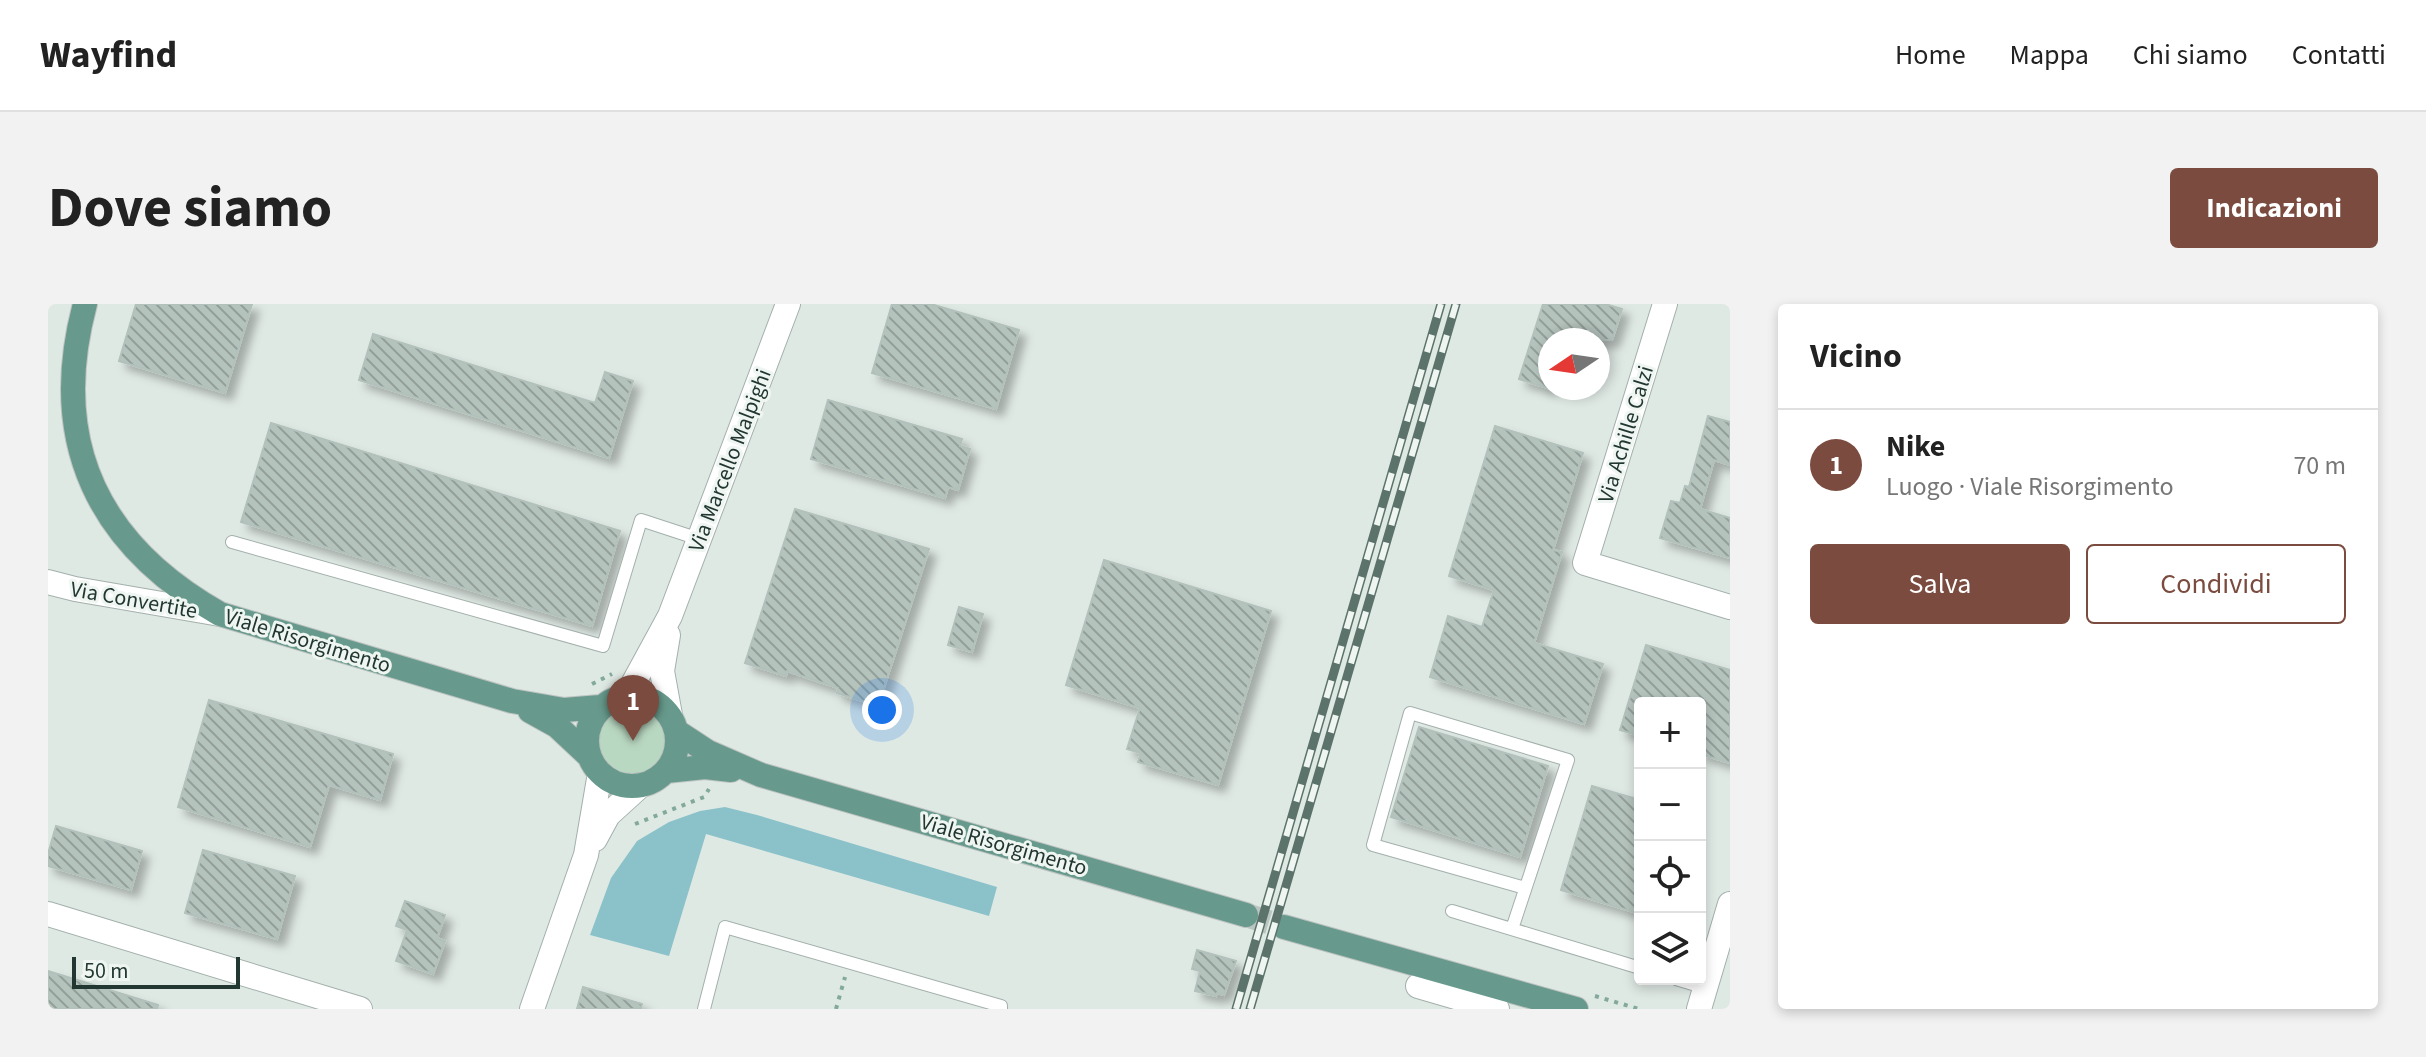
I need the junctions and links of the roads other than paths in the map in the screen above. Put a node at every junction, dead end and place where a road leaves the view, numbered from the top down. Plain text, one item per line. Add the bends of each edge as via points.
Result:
1 (85, 304) edge
2 (788, 304) edge
3 (1665, 304) edge
4 (699, 539) junction
5 (232, 542) dead end
6 (48, 582) edge
7 (1730, 607) edge
8 (220, 614) junction
9 (670, 616) junction
10 (627, 695) junction
11 (512, 701) junction
12 (600, 707) junction
13 (673, 723) junction
14 (594, 764) junction
15 (666, 771) junction
16 (761, 775) junction
17 (641, 785) junction
18 (586, 855) junction
19 (1525, 888) junction
20 (1730, 904) edge
21 (1452, 911) dead end
22 (48, 914) edge
23 (1246, 915) tunnel mouth
24 (1284, 927) tunnel mouth
25 (1512, 929) junction
26 (1634, 966) edge
27 (1684, 985) edge
28 (1418, 986) dead end
29 (1702, 998) edge
30 (1001, 1008) edge
31 (360, 1009) edge
32 (532, 1009) edge
33 (704, 1009) edge
34 (1497, 1009) edge
35 (1576, 1009) edge

1 - 8 main road, Viale Risorgimento via 72,390 83,461 100,500 132,546 186,595
2 - 4 street, Via Marcello Malpighi
3 - 7 street, Via Achille Calzi via 1585,563
4 - 5 lane via 641,520 603,646
4 - 9 street, Via Marcello Malpighi
6 - 8 street, Via Convertite
8 - 11 main road, Viale Risorgimento
9 - 10 street, Via Marcello Malpighi
9 - 13 street, Via Marcello Malpighi via 662,671
10 - 12 main road, Viale Risorgimento
10 - 13 main road, Viale Risorgimento via 651,699
11 - 12 main road, Viale Risorgimento via 564,710
11 - 14 main road, Viale Risorgimento via 557,726
12 - 14 main road via 587,729
13 - 15 main road via 677,745
13 - 16 main road, Viale Risorgimento via 708,752
14 - 17 main road, Viale Risorgimento via 612,782
14 - 18 street
15 - 16 main road, Viale Risorgimento via 705,767
15 - 17 main road, Viale Risorgimento
16 - 23 main road, Viale Risorgimento
17 - 18 street via 608,815
18 - 32 street
19 - 19 lane via 1568,760 1410,713 1373,845
19 - 25 lane
20 - 29 street
21 - 25 lane
22 - 31 street
24 - 35 main road
25 - 26 lane
27 - 29 lane
28 - 34 street
30 - 33 lane via 725,927

